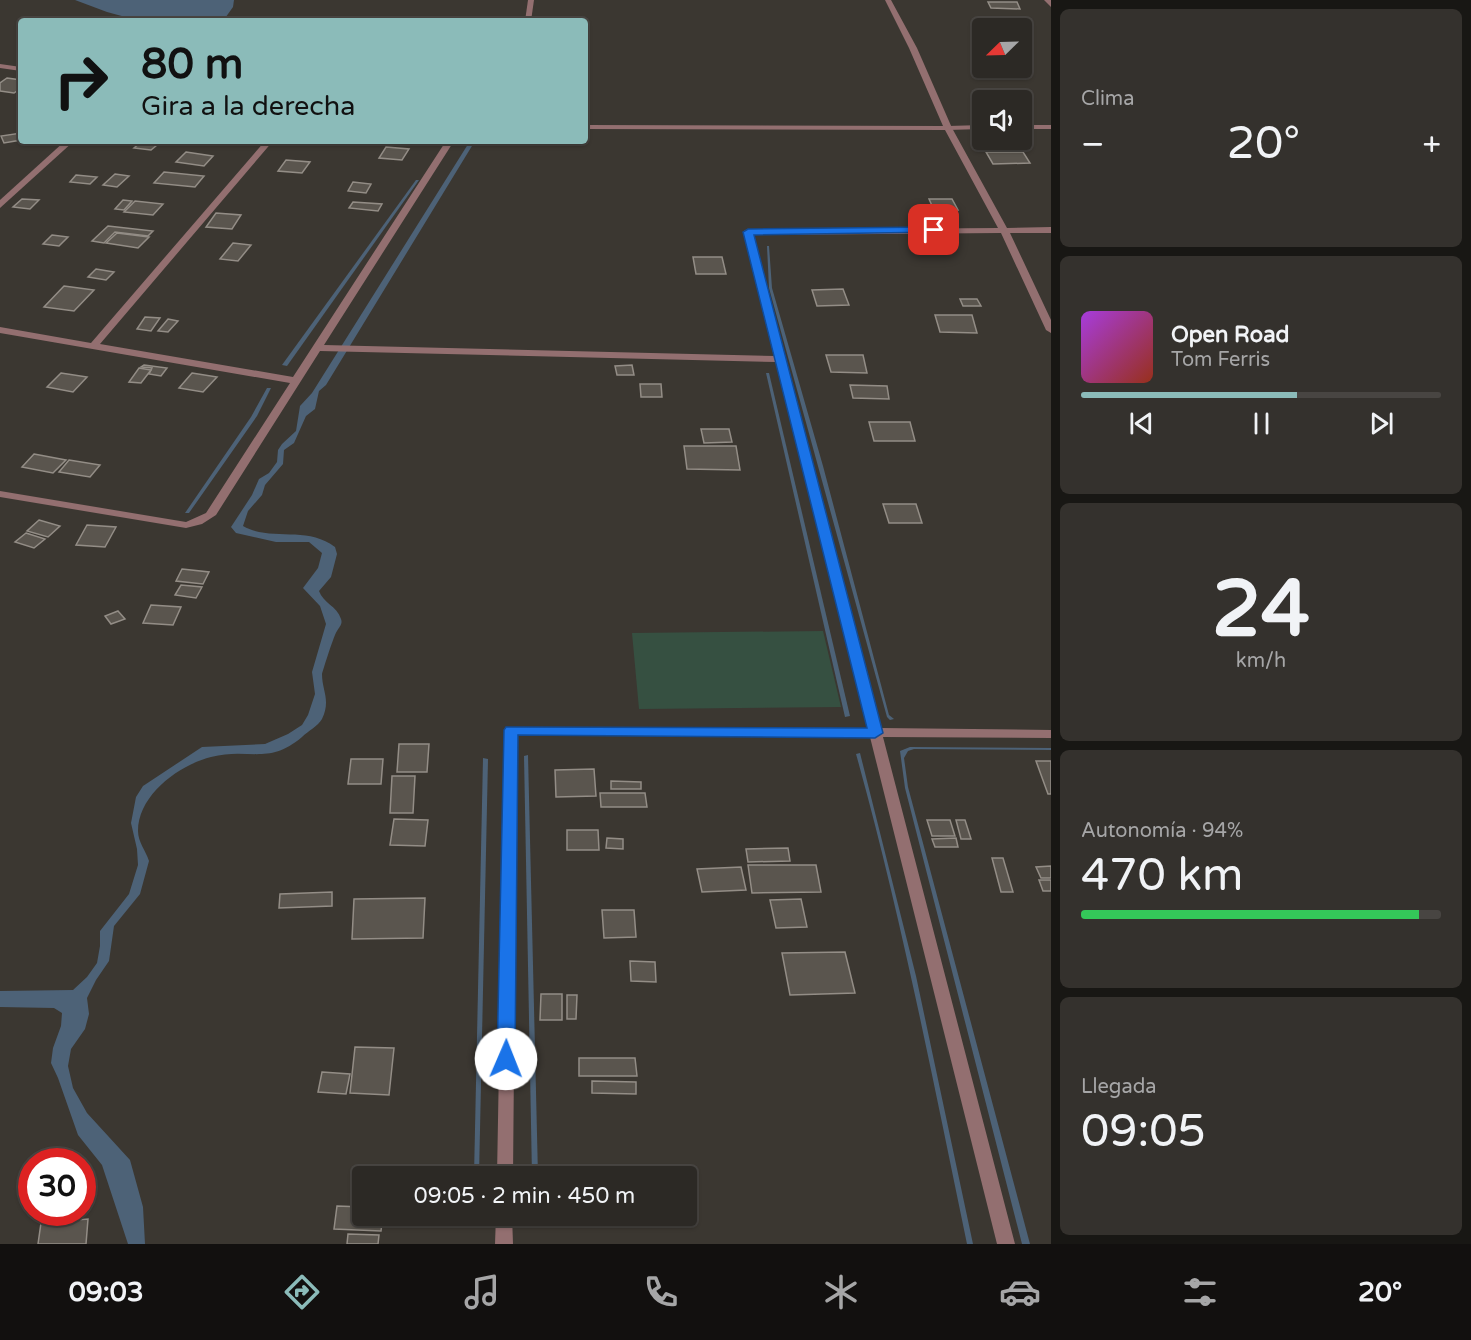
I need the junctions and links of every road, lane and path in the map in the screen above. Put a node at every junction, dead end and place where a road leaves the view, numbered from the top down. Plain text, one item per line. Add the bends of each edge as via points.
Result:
1 (531, 0) edge
2 (888, 0) edge
3 (1047, 0) edge
4 (1051, 5) edge
5 (528, 18) edge
6 (0, 66) edge
7 (18, 69) edge
8 (588, 126) edge
9 (972, 127) edge
10 (1032, 127) edge
11 (1051, 127) edge
12 (948, 128) junction
13 (67, 144) edge
14 (266, 144) edge
15 (448, 144) edge
16 (0, 205) edge
17 (1004, 230) junction
18 (1051, 230) edge
19 (0, 330) edge
20 (1051, 330) edge
21 (92, 347) junction
22 (318, 348) junction
23 (780, 359) junction
24 (297, 381) junction
25 (0, 494) edge
26 (875, 733) junction
27 (1051, 734) edge
28 (505, 1166) edge
29 (504, 1226) edge
30 (504, 1244) edge
31 (1006, 1244) edge

1 - 5 street
2 - 12 street via 914,48
3 - 4 street
6 - 7 street
8 - 12 street
9 - 12 street
10 - 11 street
12 - 17 street
13 - 16 street
14 - 21 street
15 - 22 street
17 - 18 street
17 - 20 street
17 - 23 street via 748,232
19 - 21 street
21 - 24 street
22 - 23 street
22 - 24 street
23 - 26 street
24 - 25 street via 210,515 198,522 186,525
26 - 27 street
26 - 28 street via 511,730
26 - 31 street
29 - 30 street

